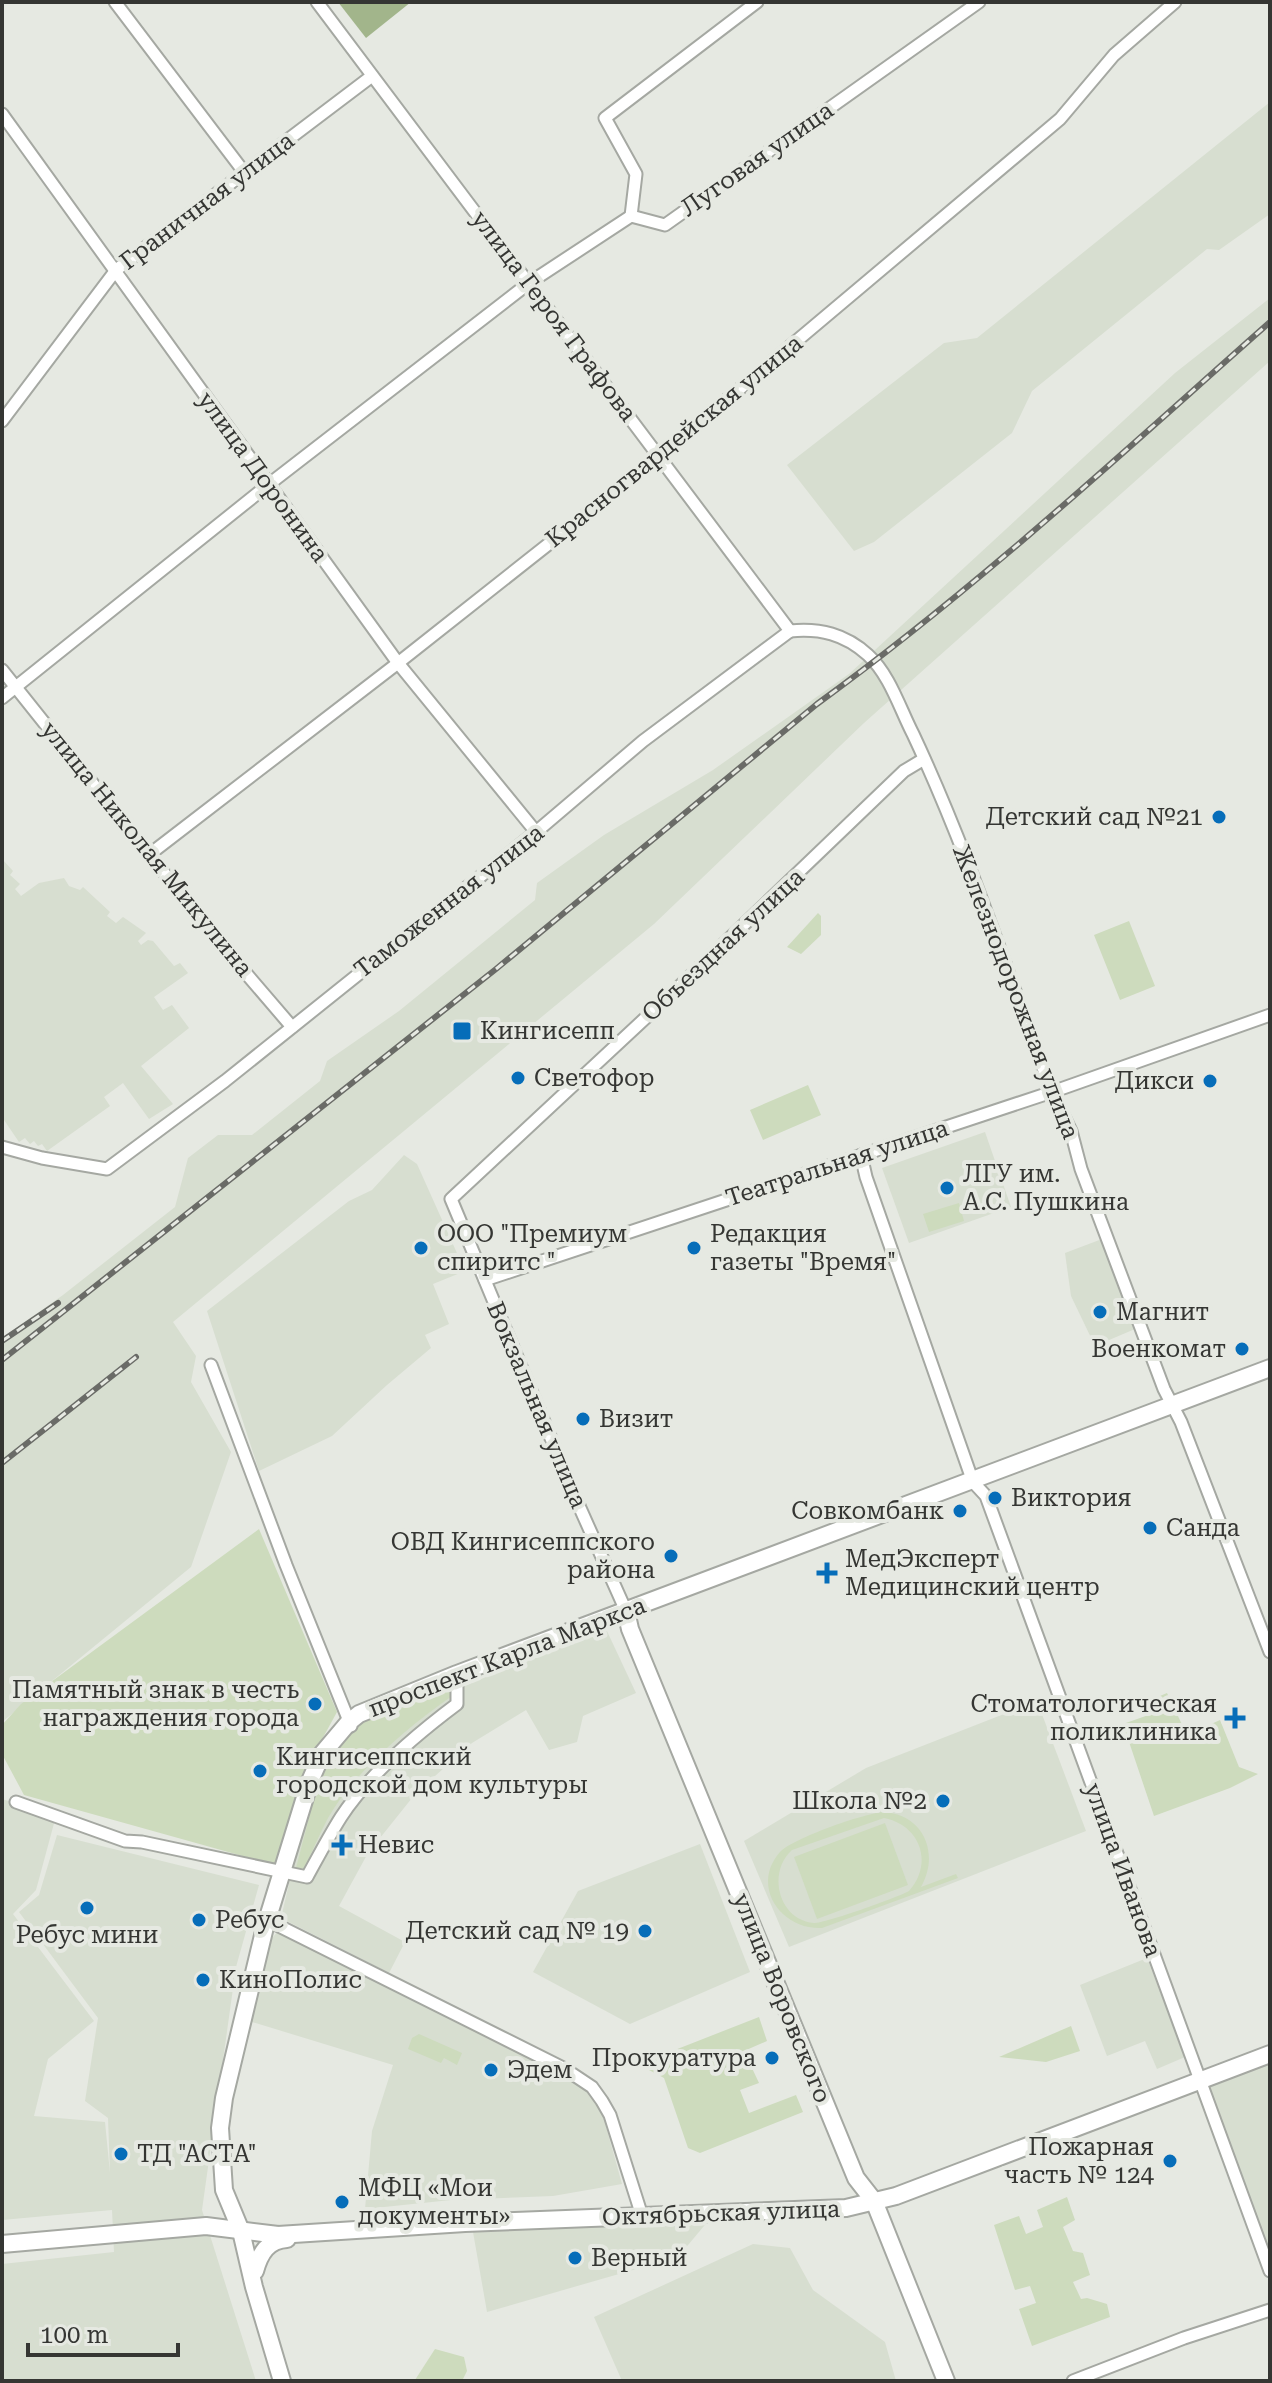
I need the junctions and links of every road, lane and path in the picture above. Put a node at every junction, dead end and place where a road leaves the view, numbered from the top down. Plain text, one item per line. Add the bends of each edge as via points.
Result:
1 (115, 2) edge
2 (317, 2) edge
3 (757, 2) edge
4 (979, 2) edge
5 (1175, 2) edge
6 (372, 76) junction
7 (2, 114) edge
8 (244, 172) junction
9 (631, 216) junction
10 (116, 270) junction
11 (529, 283) junction
12 (2, 421) edge
13 (660, 456) junction
14 (268, 485) junction
15 (790, 631) junction
16 (398, 663) junction
17 (2, 670) edge
18 (16, 686) junction
19 (2, 698) edge
20 (924, 759) junction
21 (536, 832) junction
22 (150, 854) junction
23 (1270, 1015) edge
24 (292, 1027) junction
25 (1052, 1092) junction
26 (2, 1147) edge
27 (861, 1155) junction
28 (451, 1199) joint
29 (485, 1280) junction
30 (211, 1365) dead end
31 (1270, 1371) edge
32 (1174, 1407) junction
33 (975, 1484) junction
34 (627, 1613) junction
35 (1270, 1652) edge
36 (457, 1677) junction
37 (350, 1724) junction
38 (16, 1802) dead end
39 (284, 1872) junction
40 (270, 1921) junction
41 (1270, 2054) edge
42 (1270, 2066) edge
43 (1202, 2085) junction
44 (870, 2207) junction
45 (642, 2216) junction
46 (244, 2231) junction
47 (2, 2244) edge
48 (255, 2271) junction
49 (1270, 2271) edge
50 (1270, 2310) edge
51 (284, 2381) edge
52 (937, 2381) edge
53 (946, 2381) edge
54 (1073, 2381) edge

1 - 8 street
2 - 6 street, улица Героя Графова
3 - 9 street via 605,118 636,174
4 - 9 street, Луговая улица via 665,225
5 - 13 street, Красногвардейская улица via 1114,55 1060,119
6 - 8 street, Граничная улица
6 - 11 street, улица Героя Графова
7 - 10 street, улица Доронина
8 - 10 street, Граничная улица
9 - 11 street
10 - 12 street, Граничная улица
10 - 14 street, улица Доронина
11 - 13 street, улица Героя Графова
11 - 14 street
13 - 15 street, улица Героя Графова
13 - 16 street, Красногвардейская улица
14 - 16 street, улица Доронина
14 - 18 street
15 - 20 street, Железнодорожная улица via 841,635 867,654 888,683
15 - 21 street, Таможенная улица via 643,741
16 - 21 street, улица Доронина
16 - 22 street, Красногвардейская улица
17 - 18 street, улица Николая Микулина
18 - 19 street
18 - 22 street, улица Николая Микулина
20 - 25 street, Железнодорожная улица
20 - 28 street, Объездная улица via 904,771
21 - 24 street, Таможенная улица
22 - 24 street, улица Николая Микулина
23 - 25 street, Театральная улица
24 - 26 street, Таможенная улица via 107,1169
25 - 27 street, Театральная улица
25 - 32 street, Железнодорожная улица
27 - 29 street, Театральная улица
27 - 33 street, улица Иванова
28 - 29 street, Вокзальная улица
29 - 34 street, Вокзальная улица
30 - 37 street
31 - 32 street, проспект Карла Маркса
32 - 33 street, проспект Карла Маркса
32 - 35 street, Железнодорожная улица
33 - 34 street, проспект Карла Маркса
33 - 43 street, улица Иванова via 986,1496
34 - 36 street, проспект Карла Маркса
34 - 44 street, улица Воровского
36 - 37 street, проспект Карла Маркса via 359,1714
36 - 39 street via 457,1704 385,1766 342,1815 307,1877
37 - 39 street, проспект Карла Маркса via 322,1754
38 - 39 street via 125,1841
39 - 40 street, проспект Карла Маркса
40 - 45 street via 592,2087 610,2115
40 - 46 street, проспект Карла Маркса via 220,2128 224,2190
41 - 43 street, Октябрьская улица
42 - 43 street
43 - 44 street, Октябрьская улица
43 - 49 street, улица Иванова
44 - 45 street, Октябрьская улица
44 - 48 street via 281,2239 259,2255
44 - 52 street
44 - 53 street, улица Воровского
45 - 46 street, Октябрьская улица via 278,2235
46 - 47 street, Октябрьская улица via 206,2226
46 - 48 street
46 - 51 street, проспект Карла Маркса via 254,2287
48 - 51 street
50 - 54 street

